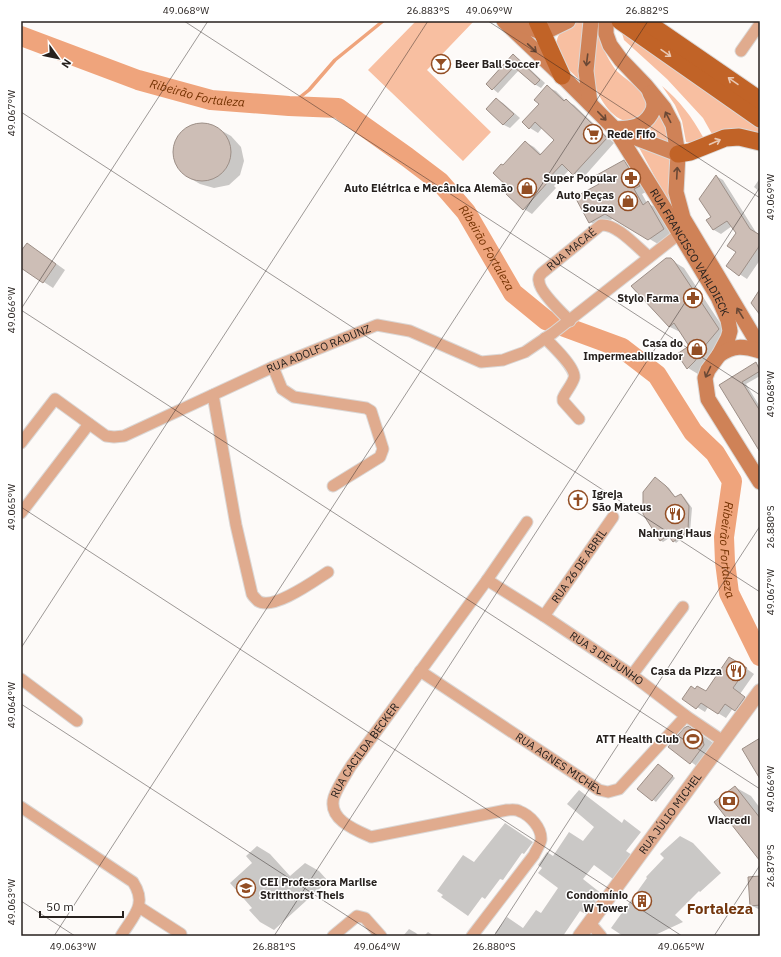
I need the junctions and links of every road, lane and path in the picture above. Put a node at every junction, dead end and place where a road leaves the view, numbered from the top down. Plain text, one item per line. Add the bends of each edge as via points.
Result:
1 (504, 21) edge
2 (513, 21) edge
3 (568, 21) edge
4 (591, 21) edge
5 (606, 21) edge
6 (620, 21) edge
7 (665, 21) edge
8 (760, 24) edge
9 (639, 26) edge
10 (540, 27) edge
11 (741, 51) dead end
12 (706, 62) junction
13 (562, 76) junction
14 (646, 86) junction
15 (760, 100) edge
16 (590, 103) junction
17 (760, 119) edge
18 (615, 129) junction
19 (760, 142) edge
20 (678, 154) junction
21 (679, 234) junction
22 (649, 257) junction
23 (568, 322) junction
24 (549, 335) junction
25 (760, 347) edge
26 (760, 351) edge
27 (719, 355) junction
28 (273, 367) junction
29 (213, 395) junction
30 (579, 419) dead end
31 (89, 424) junction
32 (21, 443) edge
33 (760, 482) edge
34 (333, 486) dead end
35 (21, 513) edge
36 (613, 516) dead end
37 (527, 522) dead end
38 (328, 572) dead end
39 (487, 580) junction
40 (683, 606) dead end
41 (544, 616) junction
42 (420, 671) junction
43 (632, 675) junction
44 (21, 679) edge
45 (759, 696) edge
46 (686, 716) junction
47 (77, 721) dead end
48 (723, 741) junction
49 (21, 807) edge
50 (139, 907) junction
51 (590, 923) junction
52 (181, 934) dead end
53 (120, 936) edge
54 (333, 936) edge
55 (381, 936) edge
56 (472, 936) edge
57 (580, 936) edge
58 (601, 936) edge

1 -> 13 main road, RUA FRANCISCO VAHLDIECK
2 - 10 main road
3 - 10 main road
4 -> 16 main road via 586,71
5 - 14 main road, RUA FRANCISCO VAHLDIECK via 606,34 610,45
6 - 9 main road
7 - 12 main road
8 - 11 street
9 - 12 main road
9 -> 17 main road
10 - 13 main road
15 -> 12 main road
13 - 16 main road, RUA FRANCISCO VAHLDIECK
14 - 18 main road via 654,101 654,110 649,119 642,124
20 -> 14 main road, RUA FRANCISCO VAHLDIECK via 673,126 664,108
16 -> 18 main road, RUA FRANCISCO VAHLDIECK
18 - 20 main road
18 - 21 main road, RUA FRANCISCO VAHLDIECK
20 -> 19 main road via 725,138 739,137
25 -> 20 main road, RUA FRANCISCO VAHLDIECK via 683,218 676,192
21 - 22 street, RUA ADOLFO RADUNZ
21 - 27 main road, RUA FRANCISCO VAHLDIECK via 718,297 728,320 730,331
22 - 23 street, RUA ADOLFO RADUNZ
22 - 23 street, RUA MACAÉ via 614,227 606,224 595,229 538,278
23 - 24 street, RUA ADOLFO RADUNZ
24 - 28 street, RUA ADOLFO RADUNZ via 525,352 503,360 481,362 410,331 377,325
24 - 30 street via 574,373 574,380 563,401
26 - 27 main road via 746,347 735,348
27 -> 33 main road, RUA FRANCISCO VAHLDIECK via 705,378 708,399
28 - 29 street, RUA ADOLFO RADUNZ
28 - 34 street via 282,389 288,395 371,411 383,449 382,454
29 - 31 street, RUA ADOLFO RADUNZ via 124,436 106,436
29 - 38 street via 236,525 252,594 258,601 266,603 287,598
31 - 32 street, RUA ADOLFO RADUNZ via 55,399
31 - 35 street
36 - 41 street, RUA 26 DE ABRIL
37 - 39 street, RUA CACILDA BECKER
39 - 41 street, RUA 3 DE JUNHO
39 - 42 street, RUA CACILDA BECKER
40 - 43 street
41 - 43 street, RUA 3 DE JUNHO
42 - 46 street, RUA AGNES MICHEL via 600,790 608,792 619,789
42 - 56 street, RUA CACILDA BECKER via 350,766 334,798 334,809 341,820 354,830 371,837 507,810 518,810 527,814 537,826 541,841 534,855
43 - 46 street, RUA 3 DE JUNHO
44 - 47 street
45 - 48 street, RUA JÚLIO MICHEL
46 - 48 street, RUA 3 DE JUNHO
48 - 51 street, RUA JÚLIO MICHEL
49 - 50 street via 133,882 137,888
50 - 52 street
50 - 53 street
51 - 57 street, RUA JÚLIO MICHEL
51 - 58 street
54 - 55 street via 357,916 365,918

